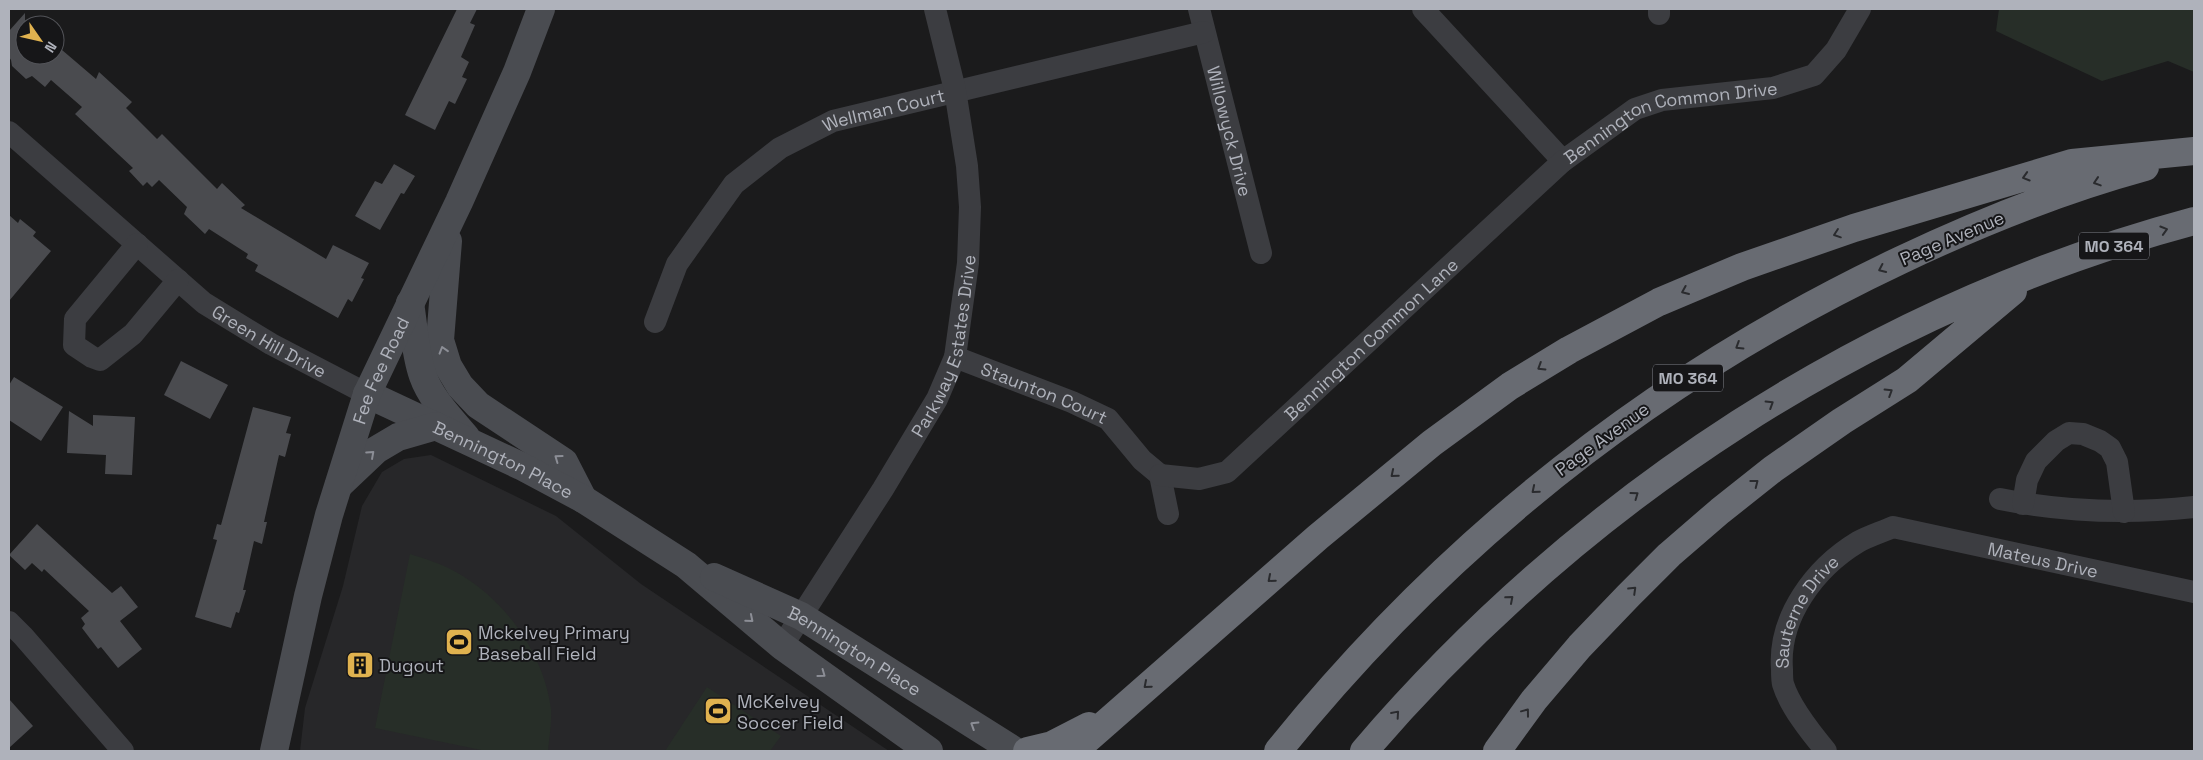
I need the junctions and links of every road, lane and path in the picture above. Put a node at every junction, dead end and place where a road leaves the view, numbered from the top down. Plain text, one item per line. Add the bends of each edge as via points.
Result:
1 (541, 9) edge
2 (935, 9) edge
3 (1199, 9) edge
4 (1423, 9) edge
5 (1860, 9) edge
6 (1204, 32) junction
7 (955, 90) junction
8 (9, 132) edge
9 (2194, 152) edge
10 (1563, 161) junction
11 (2194, 221) edge
12 (450, 222) junction
13 (137, 244) junction
14 (1261, 253) dead end
15 (2035, 273) junction
16 (178, 280) junction
17 (410, 303) junction
18 (654, 322) dead end
19 (955, 357) junction
20 (367, 394) junction
21 (436, 426) junction
22 (469, 441) junction
23 (1160, 475) junction
24 (337, 488) junction
25 (583, 499) junction
26 (2000, 499) dead end
27 (2023, 504) junction
28 (2194, 507) edge
29 (2124, 512) junction
30 (1168, 514) dead end
31 (1893, 527) joint
32 (686, 565) junction
33 (2194, 592) edge
34 (801, 616) junction
35 (9, 622) edge
36 (782, 646) junction
37 (1117, 712) junction
38 (123, 751) edge
39 (274, 751) edge
40 (930, 751) edge
41 (1015, 751) edge
42 (1027, 751) edge
43 (1074, 751) edge
44 (1278, 751) edge
45 (1364, 751) edge
46 (1496, 751) edge
47 (1826, 751) edge

1 - 12 main road, Fee Fee Road via 518,72
2 - 7 street, Parkway Estates Drive
3 - 6 street, Willowyck Drive
4 - 10 street, Bennington Common Drive
5 - 10 street, Bennington Common Drive via 1836,50 1814,75 1773,88 1662,100 1646,105
6 - 7 street, Wellman Court
6 - 14 street, Willowyck Drive
7 - 18 street, Wellman Court via 832,121 780,148 734,184 719,203 676,264
7 - 19 street, Parkway Estates Drive via 970,207 968,263
8 - 13 street, Green Hill Drive
9 -> 37 highway via 2072,162 1854,228 1742,267 1660,302 1518,381 1432,443
9 -> 44 highway, Page Avenue / MO 364 via 2072,190 1939,242 1810,305 1688,378 1567,463 1458,557 1405,607
10 - 23 street, Bennington Common Lane via 1227,472 1199,479
15 -> 11 highway, MO 364
12 - 17 main road, Fee Fee Road
25 -> 12 main road via 564,462 478,405 460,386 448,366 440,340
13 - 16 street, Green Hill Drive
13 - 16 street via 75,319 74,345 100,360 133,334
45 -> 15 highway, MO 364 via 1414,694 1502,606 1609,514 1666,472 1784,395 1844,361 1905,330
46 -> 15 highway via 1580,646 1669,555 1774,469 1907,380
16 - 20 street, Green Hill Drive via 204,303 260,338
17 - 20 main road, Fee Fee Road
17 - 22 main road via 423,378
19 - 23 street, Staunton Court via 1108,419 1142,460
19 - 34 street, Parkway Estates Drive via 937,399
20 - 21 main road, Bennington Place
20 - 24 main road, Fee Fee Road
21 - 22 main road, Bennington Place
24 -> 21 main road via 376,450 398,437
22 - 25 main road, Bennington Place
23 - 30 street
24 - 39 main road, Fee Fee Road via 309,593
25 - 32 main road, Bennington Place
26 - 27 street
27 - 29 street
27 - 29 street via 2027,480 2036,461 2069,433 2083,434 2110,448 2117,462
28 - 29 street
31 - 33 street, Mateus Drive
31 - 47 street, Sauterne Drive via 1859,541 1829,563 1788,621 1780,652 1783,684 1804,724
32 - 34 main road, Bennington Place
32 -> 36 main road, Bennington Place
34 - 36 street, Parkway Estates Drive
41 -> 34 main road, Bennington Place
35 - 38 street
36 -> 40 main road, Bennington Place
37 - 42 highway via 1052,745
37 - 43 highway

